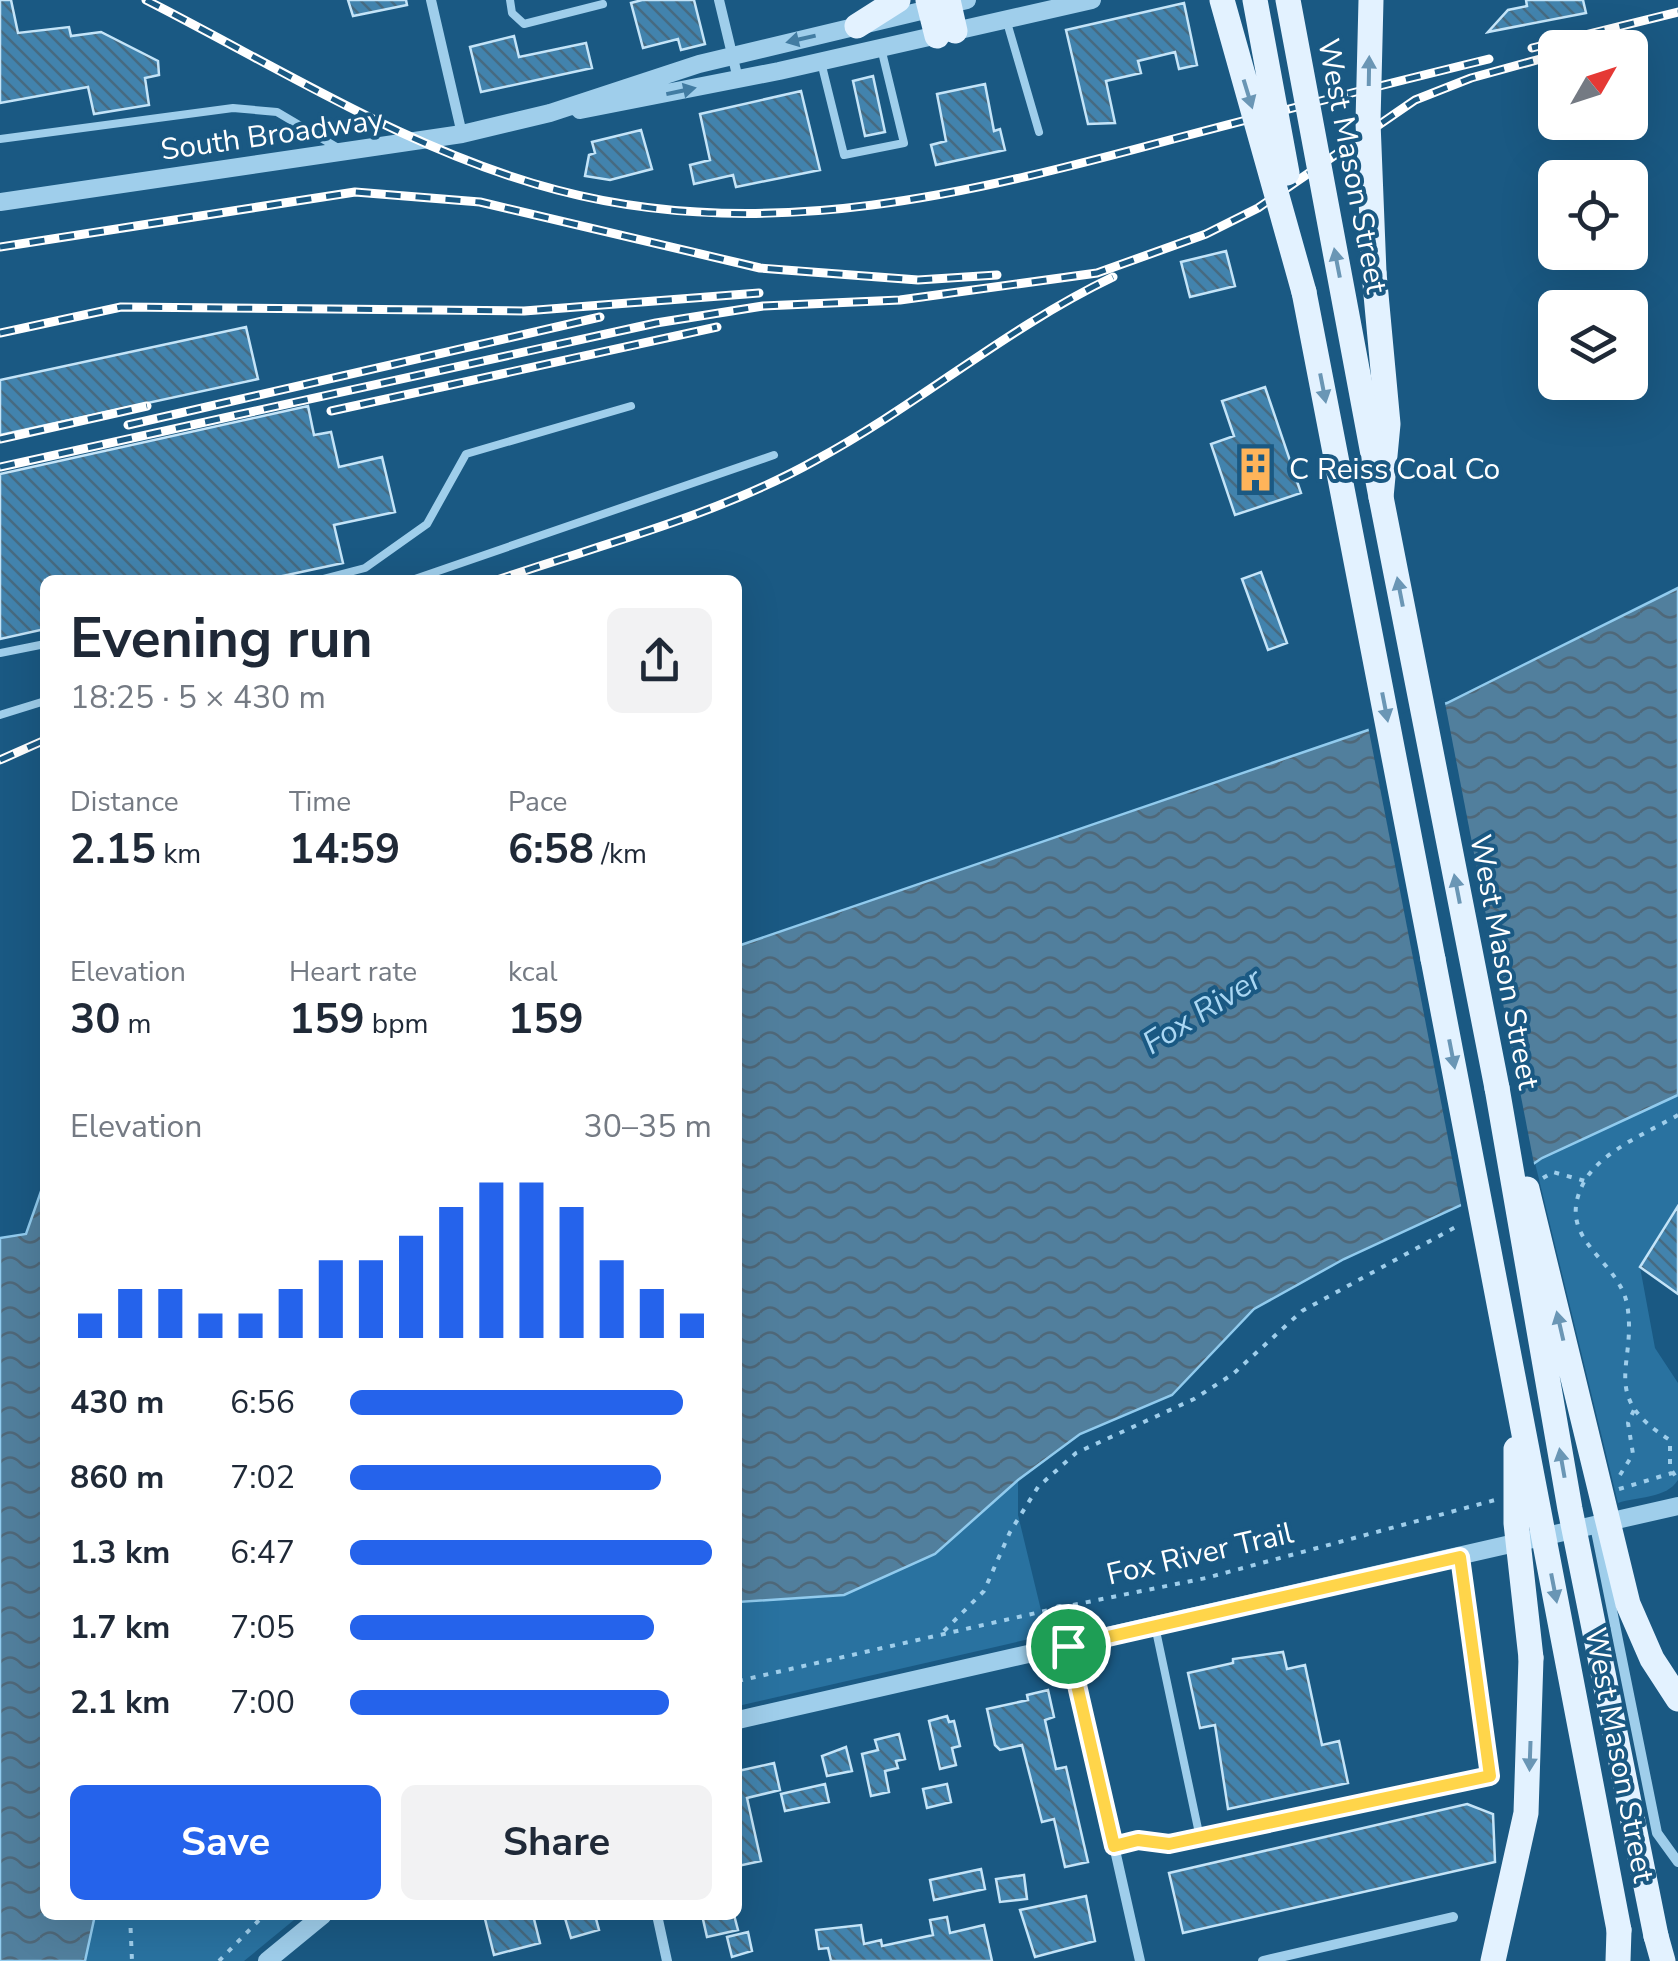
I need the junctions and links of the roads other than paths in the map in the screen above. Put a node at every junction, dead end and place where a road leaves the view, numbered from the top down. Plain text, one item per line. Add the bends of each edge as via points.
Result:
1 (432, 0) edge
2 (510, 0) edge
3 (719, 0) edge
4 (898, 0) edge
5 (1092, 0) edge
6 (1222, 0) edge
7 (1255, 0) edge
8 (1288, 0) edge
9 (1371, 0) edge
10 (945, 3) edge
11 (604, 4) dead end
12 (1006, 20) junction
13 (858, 26) junction
14 (946, 34) junction
15 (881, 48) junction
16 (733, 56) junction
17 (822, 62) junction
18 (738, 80) junction
19 (550, 113) junction
20 (1039, 132) dead end
21 (462, 134) junction
22 (0, 139) edge
23 (346, 153) junction
24 (0, 202) edge
25 (1304, 292) junction
26 (632, 406) dead end
27 (774, 455) dead end
28 (1381, 497) junction
29 (338, 575) edge
30 (426, 575) edge
31 (40, 645) edge
32 (0, 653) edge
33 (40, 703) edge
34 (0, 715) edge
35 (1496, 1088) junction
36 (1516, 1390) junction
37 (1678, 1506) edge
38 (1595, 1526) junction
39 (1460, 1557) junction
40 (1059, 1608) road end
41 (1156, 1626) junction
42 (1068, 1646) junction
43 (1678, 1699) edge
44 (742, 1719) edge
45 (1200, 1838) junction
46 (1114, 1846) junction
47 (1678, 1862) edge
48 (1453, 1917) dead end
49 (317, 1920) edge
50 (658, 1920) edge
51 (1659, 1948) edge
52 (267, 1961) edge
53 (667, 1961) edge
54 (1140, 1961) edge
55 (1263, 1961) edge
56 (1493, 1961) edge
57 (1618, 1961) edge

1 - 21 street
2 - 11 lane via 524,24
3 - 16 street
4 - 13 main road
5 - 12 street, South Broadway
6 -> 25 main road, bridge
7 - 25 main road, West Mason Street, bridge
28 -> 8 main road, West Mason Street, bridge
28 -> 9 main road, bridge via 1388,424 1371,220
10 - 13 street, South Broadway
10 - 14 main road
12 - 14 street, South Broadway
12 - 20 lane
13 -> 16 street, South Broadway
14 - 15 street, South Broadway
15 - 17 street, South Broadway
15 - 17 lane via 904,143 844,155
16 - 18 street
16 - 19 street, South Broadway
17 - 18 street, South Broadway
19 -> 18 street, South Broadway
19 - 21 street, South Broadway
21 - 23 street, South Broadway
22 - 23 lane via 233,108 278,112
23 - 24 street, South Broadway
25 -> 36 main road, West Mason Street, bridge
26 - 29 lane via 466,454 427,524 365,568
27 - 30 lane
35 -> 28 main road, West Mason Street
31 - 32 lane
33 - 34 lane
43 -> 35 main road, bridge via 1628,1604 1526,1184
51 -> 35 main road, West Mason Street, bridge via 1570,1508
36 -> 56 main road, bridge via 1530,1765 1519,1851
36 -> 57 main road, West Mason Street, bridge via 1619,1930
37 - 38 street
38 - 39 street
38 - 47 street via 1657,1833
39 - 41 street
39 - 45 lane via 1490,1776
40 - 42 lane
41 - 42 street
41 - 45 lane
42 - 44 street
42 - 46 street
45 - 46 lane
46 - 54 street
48 - 55 street
49 - 52 street
50 - 53 street

